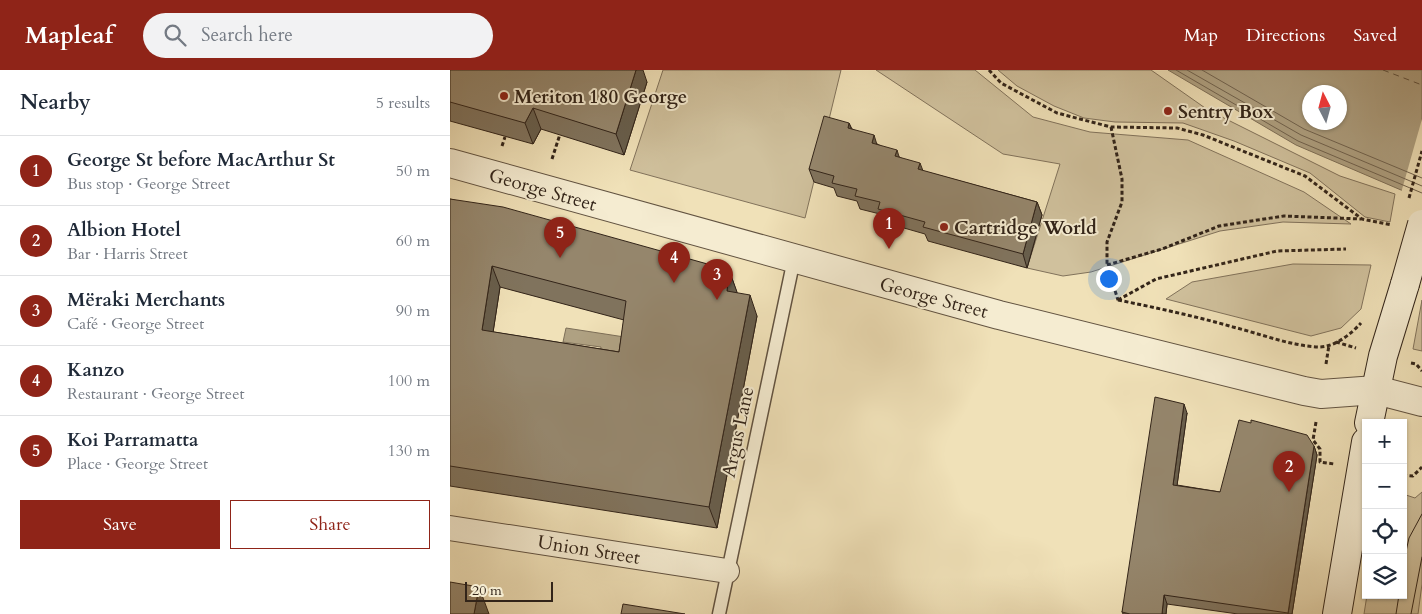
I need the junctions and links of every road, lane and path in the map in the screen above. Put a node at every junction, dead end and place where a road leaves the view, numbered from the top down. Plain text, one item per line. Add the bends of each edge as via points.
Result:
1 (989, 70) edge
2 (564, 122) edge
3 (1111, 127) junction
4 (505, 137) edge
5 (502, 146) dead end
6 (552, 159) dead end
7 (450, 163) edge
8 (1362, 219) junction
9 (1422, 224) edge
10 (1392, 225) dead end
11 (1346, 249) dead end
12 (794, 259) junction
13 (1107, 265) junction
14 (1118, 300) junction
15 (1365, 319) dead end
16 (1416, 364) dead end
17 (1422, 370) edge
18 (1376, 390) junction
19 (1422, 402) edge
20 (1370, 419) edge
21 (1313, 440) edge
22 (1320, 462) dead end
23 (1362, 464) edge
24 (1422, 467) edge
25 (1407, 475) edge
26 (450, 528) edge
27 (727, 570) junction
28 (719, 614) edge
29 (1337, 614) edge

1 - 3 path via 1001,82 1057,113
2 - 6 path
3 - 8 path via 1177,128 1203,135 1305,176
3 - 13 path via 1122,179 1122,202 1107,242
4 - 5 path
7 - 12 street, George Street
8 - 10 path
8 - 13 path via 1284,216 1219,226
9 - 18 street, bridge
11 - 14 path via 1277,251 1156,279
12 - 18 street, George Street via 999,315 1304,391 1321,394
12 - 27 lane, Argus Lane
13 - 14 path
14 - 15 path via 1320,347 1352,333
16 - 17 path
18 - 19 street, George Street
18 - 20 street
21 - 22 path via 1320,449
23 - 29 street
24 - 25 path via 1414,476
26 - 27 street, Union Street
27 - 28 lane, Argus Lane

